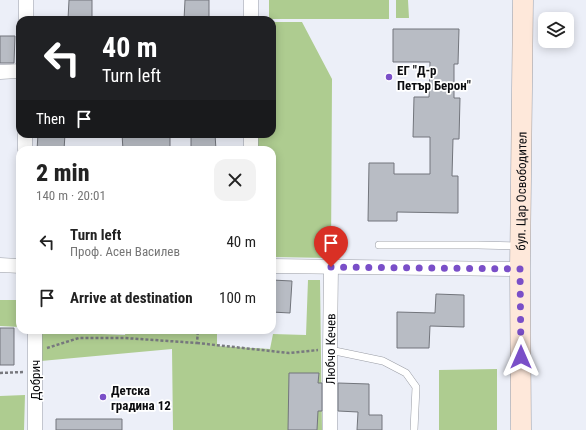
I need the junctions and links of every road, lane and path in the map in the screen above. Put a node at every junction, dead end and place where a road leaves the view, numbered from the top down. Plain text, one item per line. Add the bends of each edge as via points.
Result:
1 (26, 0) edge
2 (251, 0) edge
3 (523, 0) edge
4 (26, 16) edge
5 (251, 16) edge
6 (16, 71) edge
7 (0, 72) edge
8 (379, 244) dead end
9 (521, 246) junction
10 (0, 265) edge
11 (16, 266) edge
12 (276, 266) edge
13 (331, 267) junction
14 (520, 269) junction
15 (35, 334) edge
16 (198, 334) edge
17 (198, 343) junction
18 (325, 350) junction
19 (35, 352) junction
20 (35, 430) edge
21 (330, 430) edge
22 (414, 430) edge
23 (521, 430) edge

1 - 4 street
2 - 5 street
3 - 9 main road, бул. Цар Освободител
6 - 7 street
8 - 9 lane
9 - 14 main road, бул. Цар Освободител
10 - 11 street
12 - 13 street
13 - 14 street
13 - 18 street, Любчо Кечев
14 - 23 main road, бул. Цар Освободител
15 - 19 street, Добрич
16 - 17 path
17 - 18 path via 289,353
17 - 19 path via 79,338
18 - 21 street, Любчо Кечев
18 - 22 lane via 383,361 406,373 416,387
19 - 20 street, Добрич

